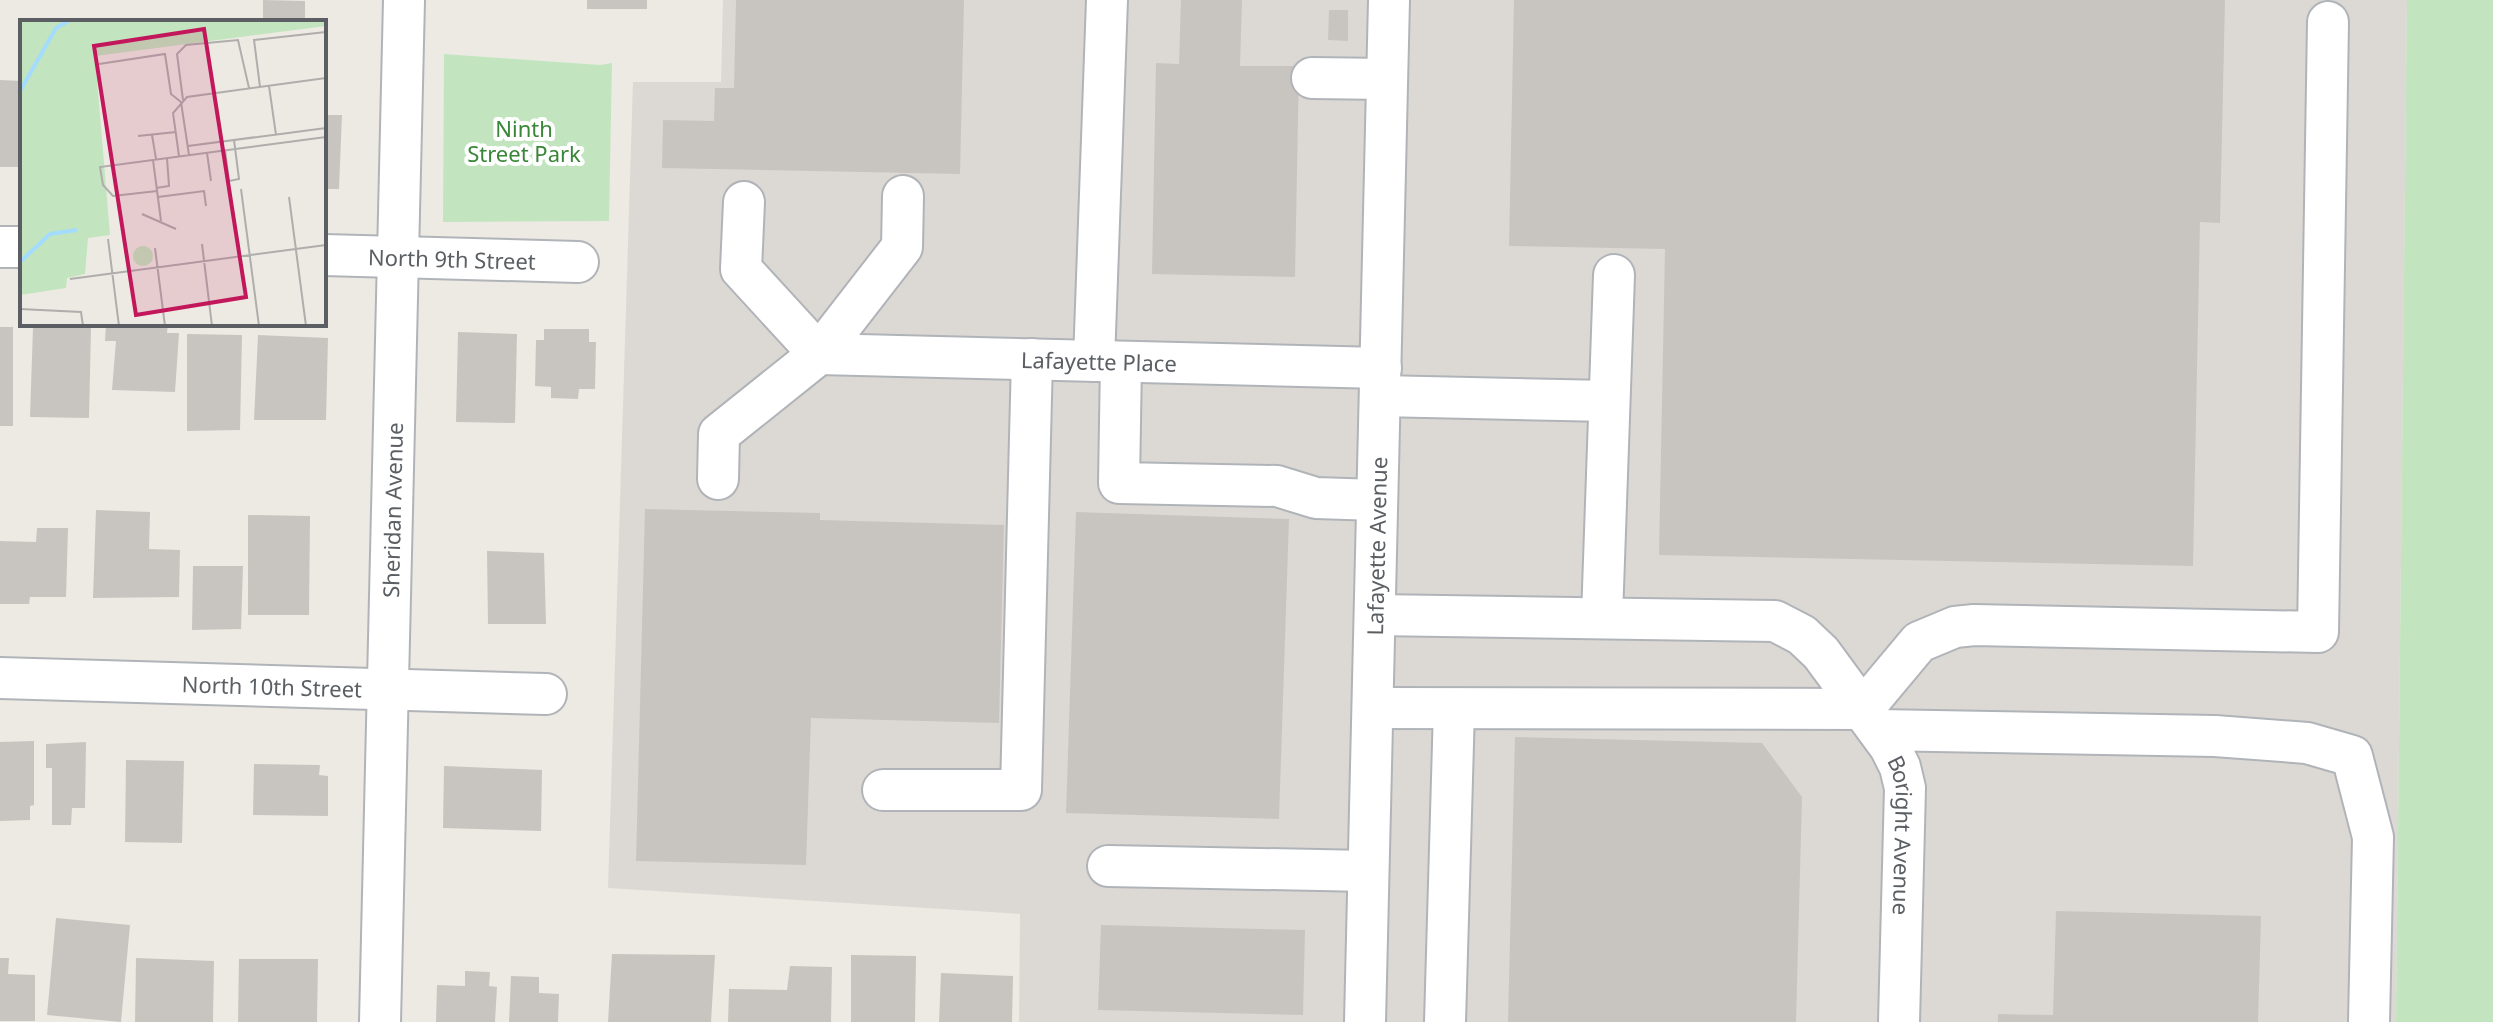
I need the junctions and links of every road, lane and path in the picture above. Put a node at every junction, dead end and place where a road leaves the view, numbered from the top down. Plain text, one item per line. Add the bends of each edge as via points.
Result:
1 (404, 0) edge
2 (1107, 0) edge
3 (1389, 0) edge
4 (2328, 22) dead end
5 (1387, 74) junction
6 (1312, 78) dead end
7 (903, 196) dead end
8 (744, 202) dead end
9 (326, 255) edge
10 (398, 257) junction
11 (578, 262) dead end
12 (1614, 275) dead end
13 (819, 354) junction
14 (1032, 359) junction
15 (1108, 362) junction
16 (1380, 382) junction
17 (1609, 401) junction
18 (718, 479) dead end
19 (1377, 500) junction
20 (1375, 615) junction
21 (1602, 617) junction
22 (0, 678) edge
23 (387, 689) junction
24 (546, 694) dead end
25 (1373, 708) junction
26 (1454, 709) junction
27 (1870, 720) junction
28 (883, 790) dead end
29 (1108, 866) dead end
30 (1368, 871) junction
31 (380, 1022) edge
32 (1365, 1022) edge
33 (1445, 1022) edge
34 (1899, 1022) edge
35 (2369, 1022) edge

1 - 10 street, Sheridan Avenue
2 - 15 street
3 - 5 street, Lafayette Avenue
4 - 27 street via 2318,632 1955,627 1919,642
5 - 6 street
5 - 16 street, Lafayette Avenue
7 - 13 street via 902,247
8 - 13 street via 741,269
9 - 10 street, North 9th Street
10 - 11 street, North 9th Street
10 - 23 street, Sheridan Avenue
12 - 17 street
13 - 14 street, Lafayette Place
13 - 18 street via 719,434
14 - 15 street, Lafayette Place
14 - 28 street via 1021,790
15 - 16 street, Lafayette Place
15 - 19 street via 1119,483 1277,486 1316,498
16 - 17 street, Lafayette Place
16 - 19 street, Lafayette Avenue
17 - 21 street
19 - 20 street, Lafayette Avenue
20 - 21 street, Boright Avenue
20 - 25 street, Lafayette Avenue
21 - 27 street, Boright Avenue via 1775,621 1821,653
22 - 23 street, North 10th Street
23 - 24 street, North 10th Street
23 - 31 street, Sheridan Avenue
25 - 26 street
25 - 30 street, Lafayette Avenue
26 - 27 street
26 - 33 street
27 - 34 street, Boright Avenue via 1890,747 1905,788
27 - 35 street via 2215,736 2307,743 2352,756 2373,837
29 - 30 street
30 - 32 street, Lafayette Avenue

